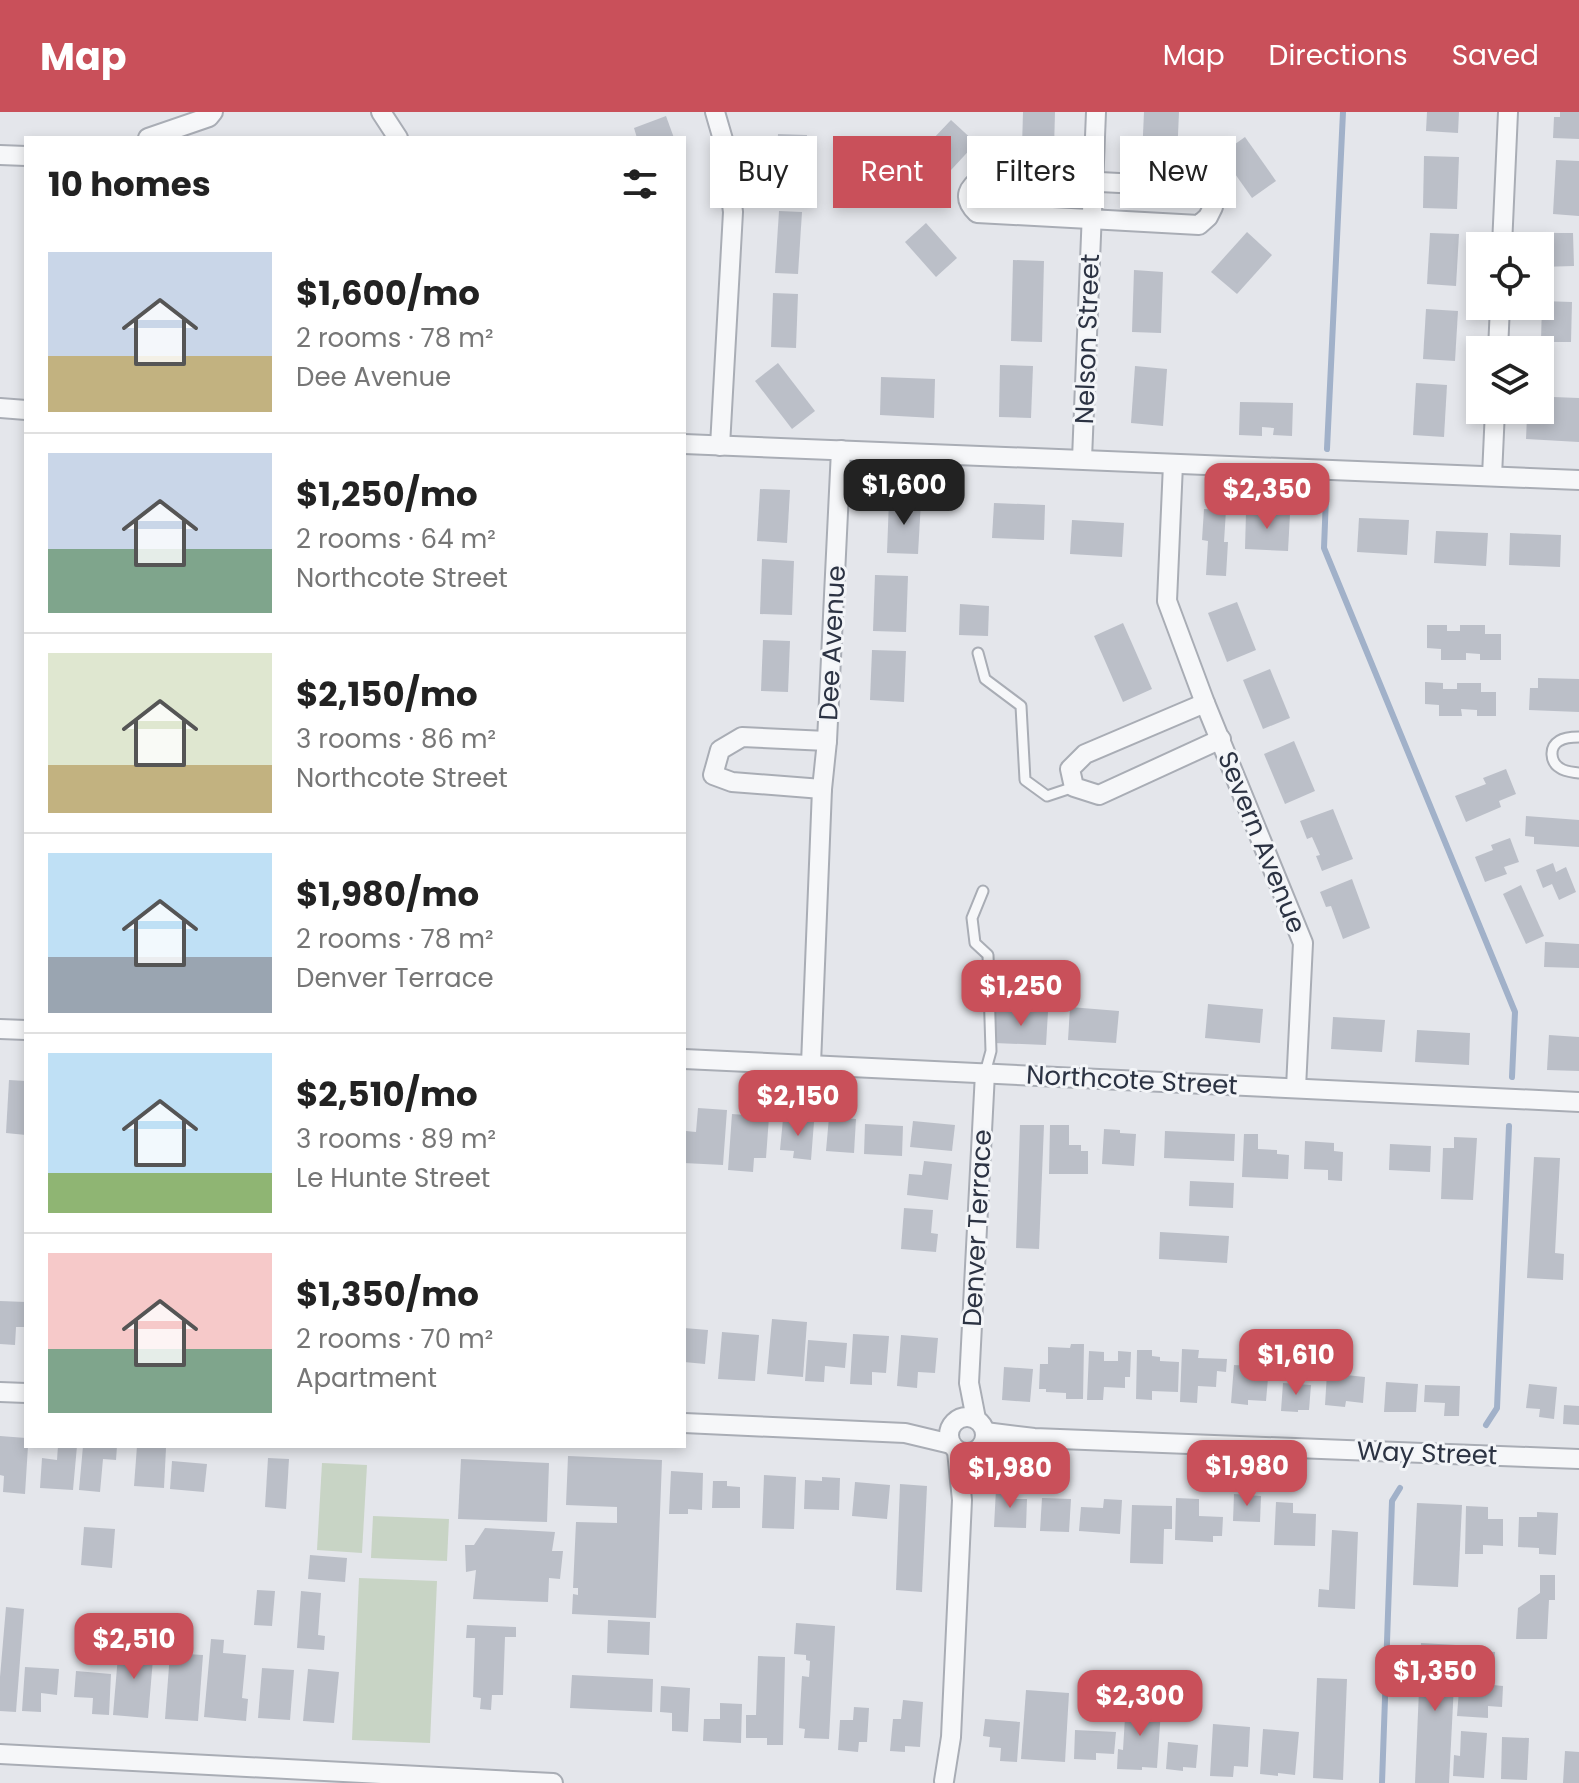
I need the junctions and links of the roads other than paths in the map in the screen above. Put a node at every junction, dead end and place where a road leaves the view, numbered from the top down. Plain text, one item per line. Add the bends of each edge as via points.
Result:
1 (213, 112) edge
2 (381, 112) edge
3 (715, 112) edge
4 (1096, 112) edge
5 (1508, 112) edge
6 (155, 136) edge
7 (397, 136) edge
8 (1095, 136) edge
9 (0, 155) edge
10 (24, 156) edge
11 (1104, 182) edge
12 (972, 208) edge
13 (1093, 208) edge
14 (1092, 219) junction
15 (1503, 232) edge
16 (0, 408) edge
17 (24, 410) edge
18 (1494, 424) edge
19 (686, 444) edge
20 (720, 446) junction
21 (841, 450) junction
22 (1082, 459) junction
23 (1173, 464) junction
24 (1492, 476) junction
25 (1579, 480) edge
26 (978, 653) dead end
27 (1205, 703) junction
28 (1579, 737) edge
29 (1221, 739) junction
30 (827, 741) junction
31 (1579, 773) edge
32 (1074, 787) junction
33 (822, 789) junction
34 (983, 891) dead end
35 (0, 1029) edge
36 (24, 1030) edge
37 (686, 1059) edge
38 (811, 1064) junction
39 (985, 1073) junction
40 (1296, 1088) junction
41 (1579, 1102) edge
42 (0, 1392) edge
43 (24, 1393) edge
44 (686, 1423) edge
45 (968, 1436) junction
46 (1579, 1459) edge
47 (0, 1754) edge
48 (949, 1782) edge
49 (553, 1783) edge

1 - 6 street
2 - 7 street
3 - 20 street via 733,212
4 - 8 street, Nelson Street
5 - 15 street
9 - 10 street
11 - 14 street, Nelson Street via 1198,187 1213,207 1199,225
12 - 14 street, Nelson Street via 977,213
13 - 14 street, Nelson Street
14 - 22 street, Nelson Street
16 - 17 street
18 - 24 street
19 - 20 street
20 - 21 street
21 - 22 street
21 - 30 street, Dee Avenue
22 - 23 street
23 - 24 street
23 - 27 street, Severn Avenue via 1167,601
24 - 25 street
26 - 32 lane via 985,679 1021,706 1025,780 1047,796
27 - 29 street, Severn Avenue
27 - 32 street via 1085,754 1070,769
28 - 31 lane via 1559,741 1551,755 1557,767
29 - 32 street, Severn Avenue via 1099,795
29 - 40 street, Severn Avenue via 1303,943
30 - 33 street, Dee Avenue
30 - 33 street, Dee Avenue via 742,737 720,750 713,775 732,782
33 - 38 street, Dee Avenue
34 - 39 lane via 972,918 975,943 988,955 991,1051
35 - 36 street
37 - 38 street, Northcote Street
38 - 39 street, Northcote Street
39 - 40 street, Northcote Street
39 - 45 street, Denver Terrace
40 - 41 street, Northcote Street
42 - 43 street
44 - 45 street, Way Street
45 - 46 street, Way Street
45 - 48 street, Denver Terrace
47 - 49 street

